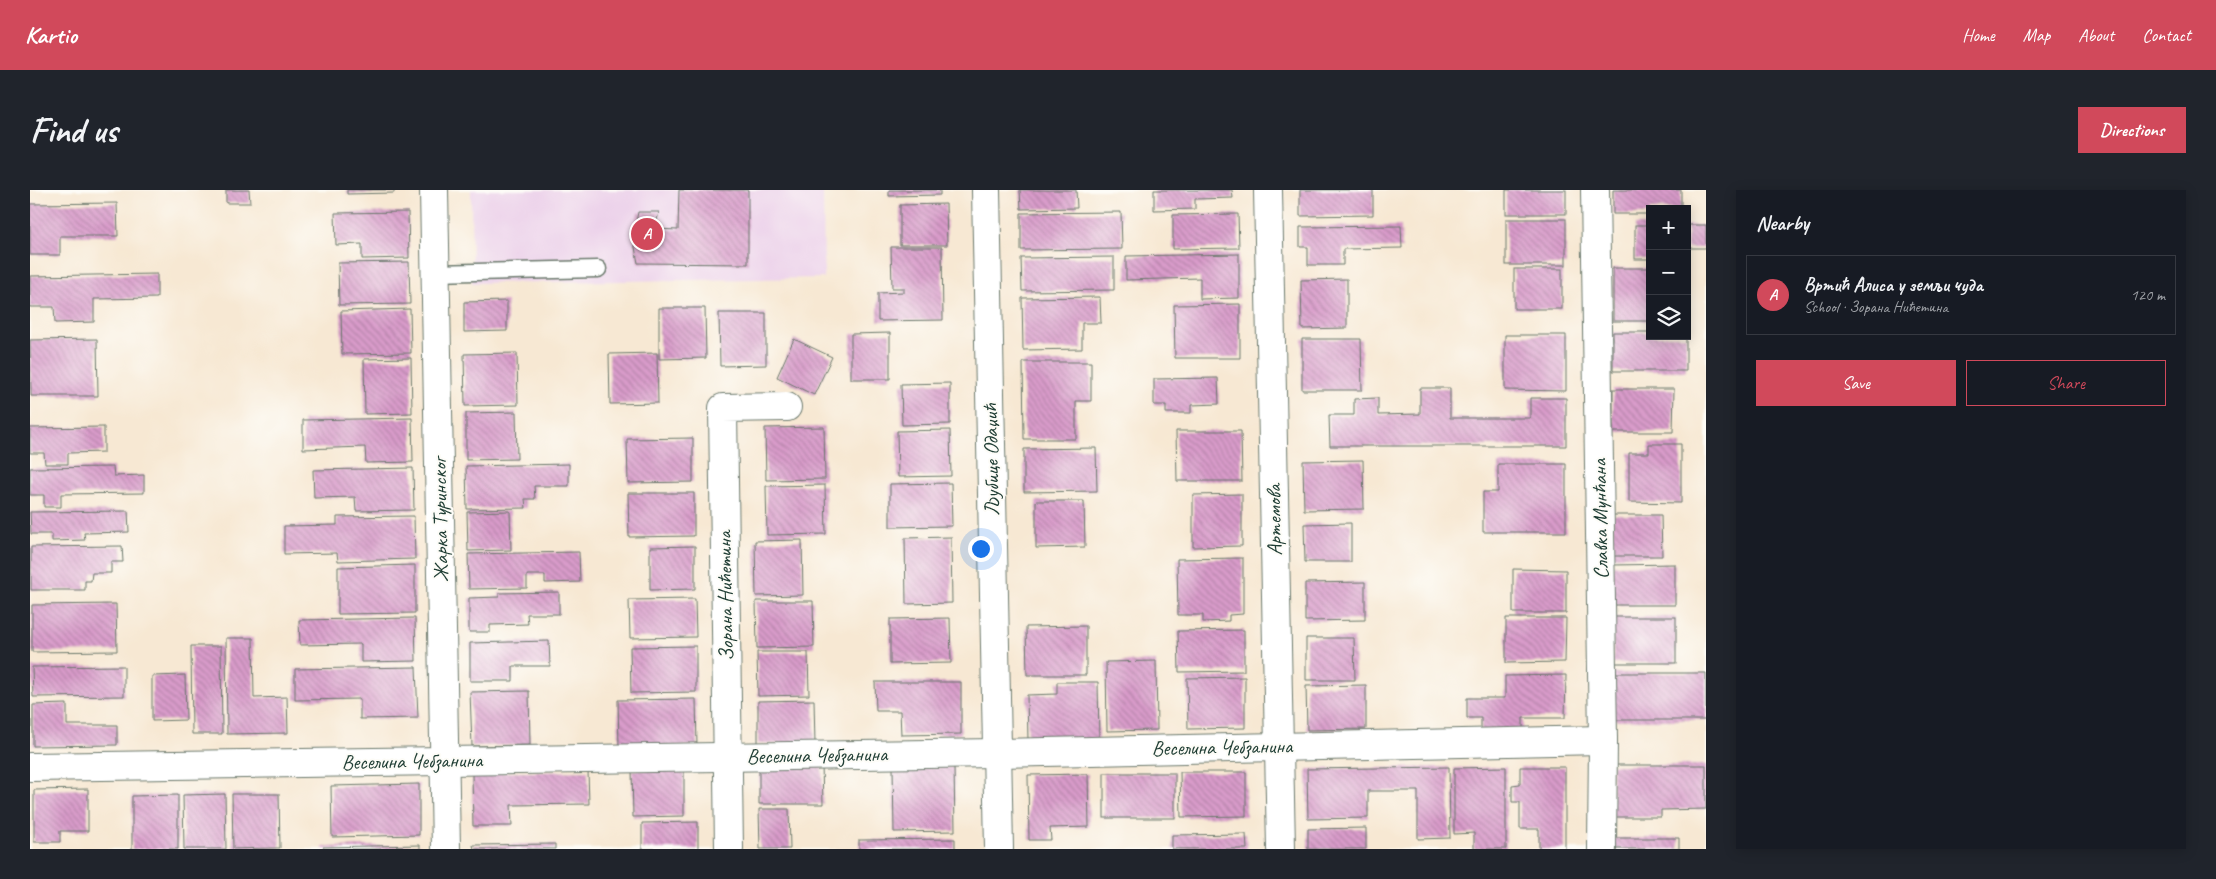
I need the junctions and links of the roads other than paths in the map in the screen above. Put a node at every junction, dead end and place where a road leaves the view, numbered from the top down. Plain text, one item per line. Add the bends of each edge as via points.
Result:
1 (434, 190) edge
2 (986, 190) edge
3 (1268, 190) edge
4 (1595, 190) edge
5 (598, 269) dead end
6 (435, 272) junction
7 (787, 407) dead end
8 (1603, 740) junction
9 (1278, 746) junction
10 (996, 753) junction
11 (727, 757) junction
12 (444, 760) junction
13 (30, 767) edge
14 (446, 849) edge
15 (729, 849) edge
16 (999, 849) edge
17 (1281, 849) edge
18 (1602, 849) edge

1 - 6 street, Жарка Туринског
2 - 10 street, Љубице Одаџић
3 - 9 street, Артемова
4 - 8 street, Славка Мунћана
5 - 6 lane
6 - 12 street, Жарка Туринског
7 - 11 street, Зорана Нићетина via 723,408
8 - 9 street, Веселина Чебзанина
8 - 18 street, Славка Мунћана
9 - 10 street, Веселина Чебзанина
9 - 17 street, Артемова
10 - 11 street, Веселина Чебзанина
10 - 16 street, Љубице Одаџић
11 - 12 street, Веселина Чебзанина
11 - 15 street, Зорана Нићетина
12 - 13 street, Веселина Чебзанина
12 - 14 street, Жарка Туринског

